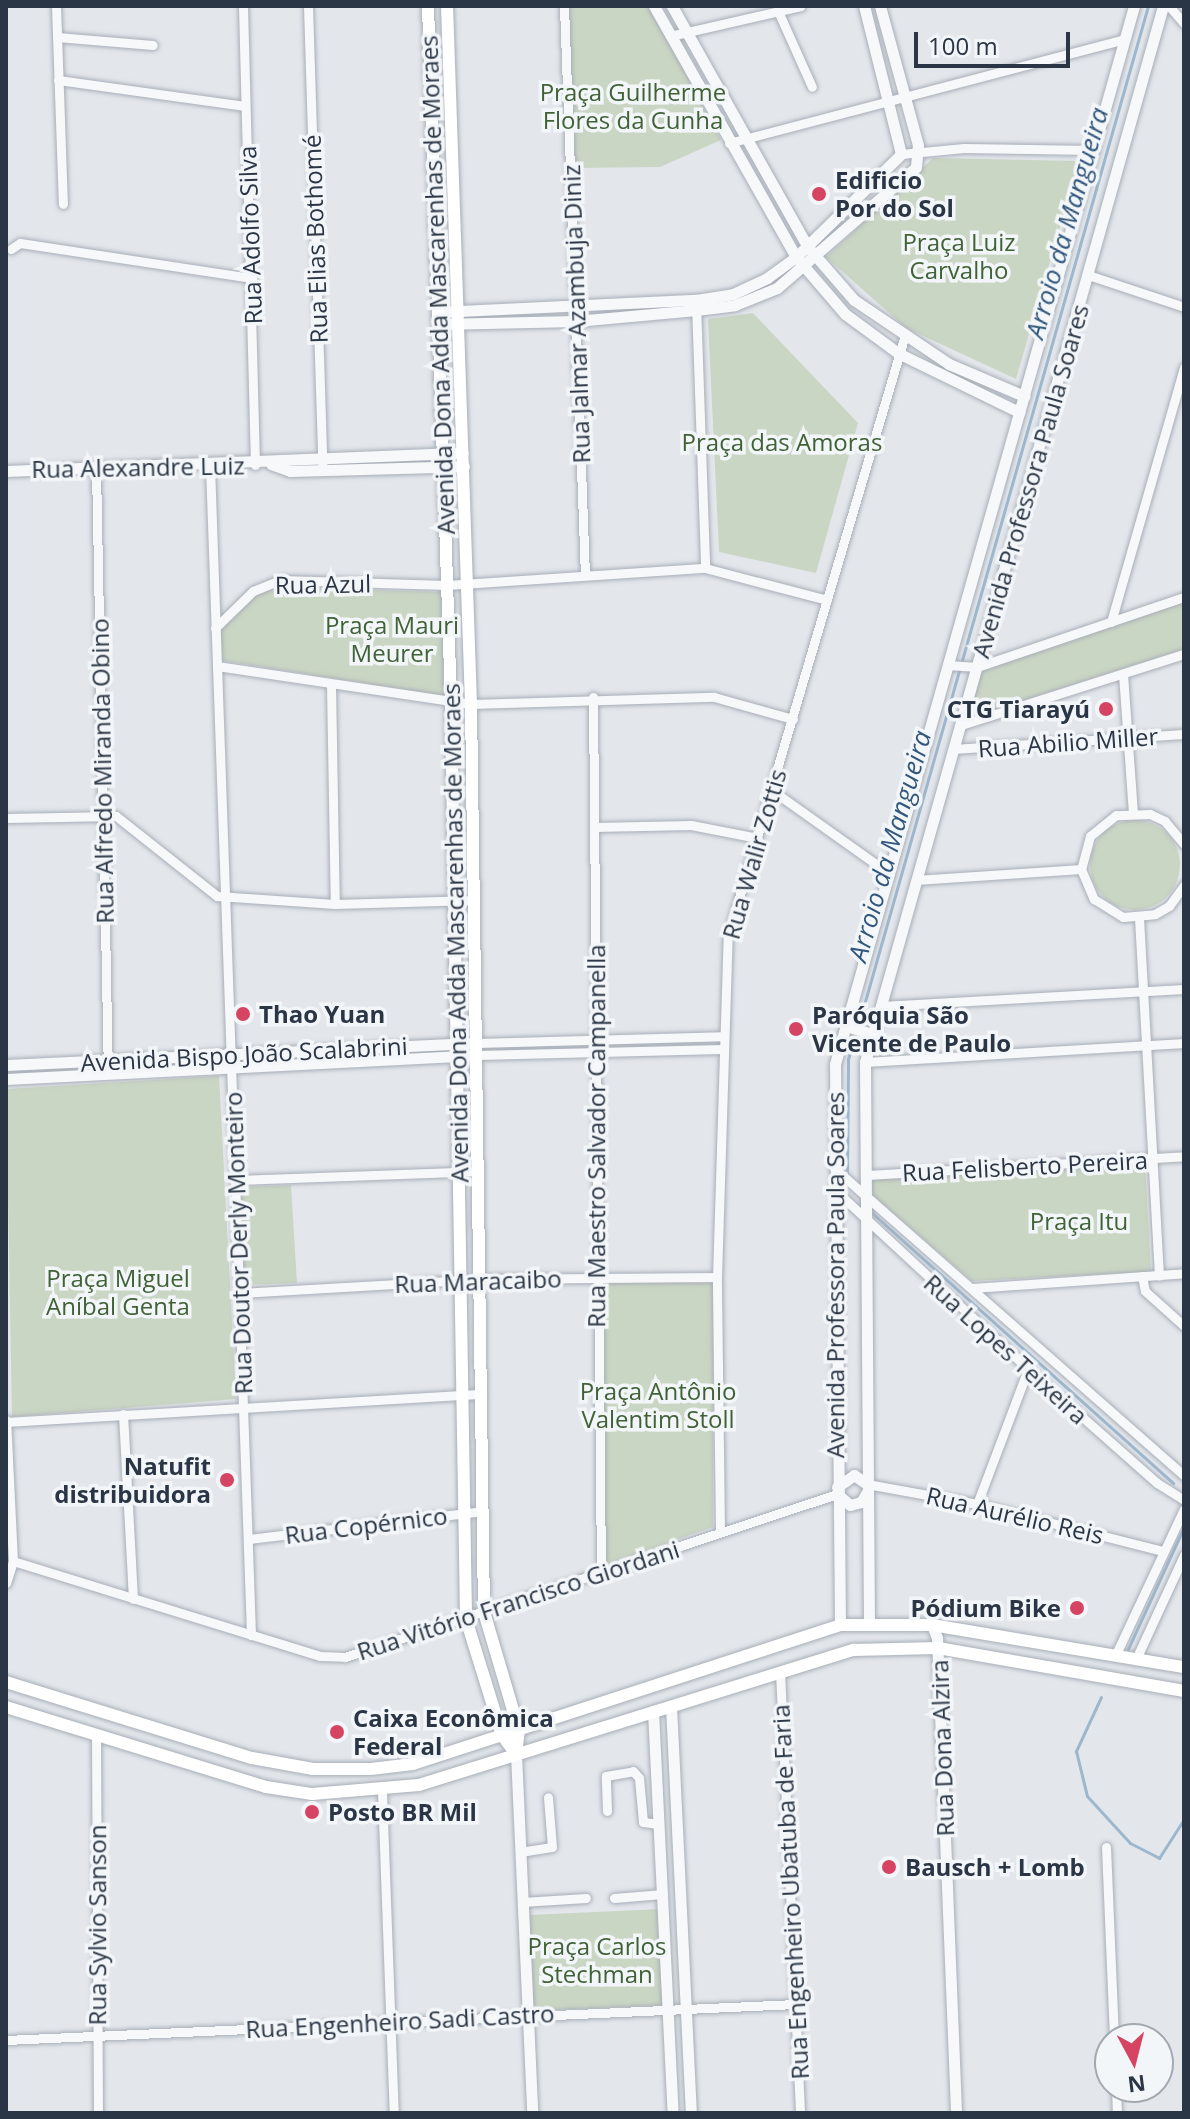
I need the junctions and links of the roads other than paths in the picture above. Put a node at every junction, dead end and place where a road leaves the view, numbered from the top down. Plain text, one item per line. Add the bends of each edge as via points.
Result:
1 (56, 6) edge
2 (243, 6) edge
3 (308, 6) edge
4 (428, 6) edge
5 (447, 6) edge
6 (564, 6) edge
7 (654, 6) edge
8 (672, 6) edge
9 (801, 6) edge
10 (864, 6) edge
11 (880, 6) edge
12 (1134, 6) edge
13 (1166, 6) edge
14 (778, 11) junction
15 (1184, 23) edge
16 (685, 33) junction
17 (670, 36) junction
18 (57, 37) junction
19 (1125, 39) junction
20 (153, 45) dead end
21 (58, 80) junction
22 (812, 87) dead end
23 (906, 97) junction
24 (889, 101) junction
25 (245, 106) junction
26 (744, 139) junction
27 (729, 143) junction
28 (919, 150) junction
29 (1093, 150) junction
30 (901, 154) junction
31 (63, 204) dead end
32 (807, 246) junction
33 (11, 249) dead end
34 (816, 256) junction
35 (796, 257) junction
36 (804, 267) junction
37 (1088, 275) junction
38 (252, 278) junction
39 (696, 305) junction
40 (1184, 307) edge
41 (576, 315) junction
42 (438, 318) junction
43 (457, 318) junction
44 (904, 338) junction
45 (898, 353) junction
46 (1184, 367) edge
47 (1024, 396) junction
48 (1019, 412) junction
49 (322, 458) junction
50 (463, 459) junction
51 (444, 460) junction
52 (271, 464) junction
53 (255, 465) junction
54 (210, 466) junction
55 (96, 468) junction
56 (6, 471) edge
57 (322, 471) junction
58 (705, 568) junction
59 (585, 575) junction
60 (467, 583) junction
61 (447, 585) junction
62 (1184, 597) edge
63 (827, 600) junction
64 (1111, 622) junction
65 (215, 628) junction
66 (1184, 654) edge
67 (217, 666) junction
68 (963, 666) junction
69 (1123, 674) junction
70 (331, 685) junction
71 (593, 697) junction
72 (451, 702) junction
73 (471, 704) junction
74 (793, 719) junction
75 (961, 725) junction
76 (1184, 734) edge
77 (1129, 738) junction
78 (953, 749) junction
79 (773, 791) junction
80 (1133, 812) junction
81 (103, 814) junction
82 (6, 818) edge
83 (594, 827) junction
84 (758, 838) junction
85 (1184, 844) edge
86 (1081, 869) junction
87 (890, 874) junction
88 (916, 880) junction
89 (1184, 885) edge
90 (225, 897) junction
91 (475, 900) junction
92 (454, 901) junction
93 (335, 904) junction
94 (1139, 918) junction
95 (1184, 989) edge
96 (1142, 991) junction
97 (881, 1006) junction
98 (860, 1030) junction
99 (722, 1036) junction
100 (595, 1037) junction
101 (1184, 1043) edge
102 (1145, 1045) junction
103 (477, 1049) junction
104 (722, 1049) junction
105 (457, 1050) junction
106 (595, 1050) junction
107 (107, 1060) junction
108 (231, 1061) junction
109 (865, 1062) junction
110 (6, 1065) edge
111 (108, 1074) junction
112 (6, 1079) edge
113 (1184, 1156) edge
114 (1151, 1158) junction
115 (479, 1171) junction
116 (838, 1171) junction
117 (459, 1172) junction
118 (867, 1175) junction
119 (235, 1180) junction
120 (835, 1190) junction
121 (868, 1206) junction
122 (1184, 1273) edge
123 (1159, 1275) junction
124 (1142, 1276) junction
125 (596, 1277) junction
126 (717, 1277) junction
127 (481, 1279) junction
128 (461, 1280) junction
129 (972, 1288) junction
130 (240, 1293) junction
131 (1184, 1326) edge
132 (1028, 1369) junction
133 (463, 1394) junction
134 (482, 1394) junction
135 (244, 1406) junction
136 (123, 1414) junction
137 (6, 1420) edge
138 (1184, 1476) edge
139 (867, 1488) junction
140 (837, 1491) junction
141 (1184, 1500) edge
142 (977, 1504) junction
143 (1184, 1509) edge
144 (483, 1511) junction
145 (464, 1513) junction
146 (720, 1532) junction
147 (249, 1539) junction
148 (1163, 1551) junction
149 (1184, 1555) edge
150 (13, 1561) junction
151 (601, 1574) junction
152 (6, 1583) edge
153 (133, 1599) junction
154 (484, 1612) junction
155 (466, 1619) junction
156 (869, 1623) junction
157 (840, 1625) junction
158 (932, 1625) junction
159 (251, 1635) junction
160 (938, 1648) junction
161 (1116, 1654) junction
162 (1136, 1659) junction
163 (1184, 1667) edge
164 (780, 1671) junction
165 (6, 1682) edge
166 (1184, 1691) edge
167 (671, 1706) junction
168 (6, 1707) edge
169 (653, 1711) junction
170 (519, 1730) junction
171 (502, 1735) junction
172 (96, 1736) junction
173 (516, 1754) junction
174 (382, 1792) junction
175 (548, 1797) dead end
176 (607, 1811) dead end
177 (659, 1824) junction
178 (1106, 1847) dead end
179 (520, 1852) junction
180 (663, 1894) junction
181 (586, 1898) dead end
182 (614, 1898) dead end
183 (522, 1902) junction
184 (795, 2004) junction
185 (686, 2008) junction
186 (669, 2009) junction
187 (528, 2014) junction
188 (390, 2020) junction
189 (1113, 2023) edge
190 (97, 2036) junction
191 (6, 2040) edge
192 (98, 2113) edge
193 (394, 2113) edge
194 (532, 2113) edge
195 (673, 2113) edge
196 (691, 2113) edge
197 (800, 2113) edge
198 (956, 2113) edge

1 - 18 street
2 - 25 street, Rua Adolfo Silva
3 - 49 street, Rua Elias Bothomé
4 - 42 main road, Avenida Dona Adda Mascarenhas de Moraes
5 - 43 main road, Avenida Dona Adda Mascarenhas de Moraes
6 - 41 street, Rua Jalmar Azambuja Diniz
7 - 17 street
8 - 16 street
9 - 14 street
10 - 24 street
11 - 23 street
12 - 19 street, Avenida Professora Paula Soares
13 - 15 street
13 - 37 street, Avenida Professora Paula Soares
14 - 16 street
14 - 22 street
16 - 17 street
16 - 26 street
17 - 27 street
18 - 20 street
18 - 21 street
19 - 23 street
19 - 29 street, Avenida Professora Paula Soares
21 - 25 street
21 - 31 street
23 - 24 street
23 - 28 street
24 - 26 street
24 - 30 street
25 - 38 street, Rua Adolfo Silva
26 - 27 street
26 - 32 street
27 - 35 street
28 - 29 street
28 - 30 street
28 - 34 street via 916,167
29 - 47 street, Avenida Professora Paula Soares
30 - 32 street
32 - 34 street
32 - 35 street
33 - 38 street via 20,243
34 - 36 street
34 - 44 street via 854,300
35 - 36 street
35 - 39 street via 733,294
36 - 39 street via 777,288 735,305
36 - 45 street via 845,314
37 - 40 street
37 - 68 street, Avenida Professora Paula Soares
38 - 53 street, Rua Adolfo Silva
39 - 41 street
39 - 58 street
41 - 43 street
41 - 59 street, Rua Jalmar Azambuja Diniz
42 - 43 street
42 - 51 main road, Avenida Dona Adda Mascarenhas de Moraes
43 - 50 main road, Avenida Dona Adda Mascarenhas de Moraes
44 - 45 street, Rua Walir Zottis
44 - 47 street
45 - 48 street
45 - 63 street, Rua Walir Zottis
46 - 64 street
47 - 48 street, Avenida Professora Paula Soares
48 - 68 street, Avenida Professora Paula Soares
49 - 51 street, Rua Alexandre Luiz
49 - 52 street, Rua Alexandre Luiz
49 - 57 street, Rua Elias Bothomé
50 - 51 street, Rua Alexandre Luiz
50 - 60 main road, Avenida Dona Adda Mascarenhas de Moraes
51 - 57 street, Rua Alexandre Luiz
51 - 61 main road, Avenida Dona Adda Mascarenhas de Moraes
52 - 53 street, Rua Alexandre Luiz
52 - 57 street, Rua Alexandre Luiz via 290,471
53 - 54 street, Rua Alexandre Luiz
54 - 55 street, Rua Alexandre Luiz
54 - 65 street, Rua Doutor Derly Monteiro
55 - 56 street, Rua Alexandre Luiz
55 - 81 street, Rua Alfredo Miranda Obino
58 - 59 street, Rua Azul
58 - 63 street, Rua Azul
59 - 60 street, Rua Azul
60 - 61 street, Rua Azul
60 - 73 main road, Avenida Dona Adda Mascarenhas de Moraes
61 - 65 street, Rua Azul via 280,580 253,591
61 - 72 main road, Avenida Dona Adda Mascarenhas de Moraes
62 - 64 street
63 - 74 street, Rua Walir Zottis
64 - 68 street
65 - 67 street, Rua Doutor Derly Monteiro
66 - 69 street
67 - 70 street
67 - 90 street, Rua Doutor Derly Monteiro
68 - 75 street, Avenida Professora Paula Soares
68 - 87 street, Avenida Professora Paula Soares
69 - 75 street
69 - 77 street
70 - 72 street
70 - 93 street
71 - 73 street
71 - 74 street via 714,697
71 - 83 street, Rua Maestro Salvador Campanella
72 - 73 street
72 - 92 main road, Avenida Dona Adda Mascarenhas de Moraes
73 - 91 main road, Avenida Dona Adda Mascarenhas de Moraes
74 - 79 street, Rua Walir Zottis
75 - 78 street, Avenida Professora Paula Soares
76 - 77 street, Rua Abilio Miller
77 - 78 street, Rua Abilio Miller
77 - 80 street
78 - 88 street, Avenida Professora Paula Soares
79 - 84 street, Rua Walir Zottis
79 - 87 street
80 - 85 street via 1165,821
80 - 86 street via 1116,815 1096,829 1083,852
81 - 82 street
81 - 90 street via 120,820 204,889
81 - 107 street, Rua Alfredo Miranda Obino
83 - 84 street via 691,825
83 - 100 street, Rua Maestro Salvador Campanella
84 - 99 street, Rua Walir Zottis via 728,935
86 - 88 street
86 - 94 street via 1085,885 1107,911
87 - 98 street, Avenida Professora Paula Soares
88 - 97 street, Avenida Professora Paula Soares
89 - 94 street via 1169,906
90 - 93 street
90 - 108 street, Rua Doutor Derly Monteiro
91 - 92 street
91 - 103 main road, Avenida Dona Adda Mascarenhas de Moraes
92 - 93 street
92 - 105 main road, Avenida Dona Adda Mascarenhas de Moraes
94 - 96 street
95 - 96 street
96 - 97 street
96 - 102 street
97 - 98 street, Avenida Professora Paula Soares
98 - 109 street, Avenida Professora Paula Soares
98 - 116 street, Avenida Professora Paula Soares via 835,1064
99 - 100 street, Avenida Bispo João Scalabrini
99 - 104 street, Rua Walir Zottis
100 - 103 street, Avenida Bispo João Scalabrini
100 - 106 street, Rua Maestro Salvador Campanella
101 - 102 street
102 - 109 street
102 - 114 street
103 - 105 street, Avenida Bispo João Scalabrini
103 - 106 street, Avenida Bispo João Scalabrini
103 - 115 main road, Avenida Dona Adda Mascarenhas de Moraes
104 - 106 street, Avenida Bispo João Scalabrini
104 - 126 street, Rua Walir Zottis
105 - 108 street, Avenida Bispo João Scalabrini
105 - 117 main road, Avenida Dona Adda Mascarenhas de Moraes
106 - 125 street, Rua Maestro Salvador Campanella
107 - 108 street, Avenida Bispo João Scalabrini
107 - 110 street, Avenida Bispo João Scalabrini
107 - 111 street, Rua Alfredo Miranda Obino
108 - 111 street, Avenida Bispo João Scalabrini
108 - 119 street, Rua Doutor Derly Monteiro
109 - 118 street, Avenida Professora Paula Soares
111 - 112 street, Avenida Bispo João Scalabrini
113 - 114 street, Rua Felisberto Pereira
114 - 118 street, Rua Felisberto Pereira
114 - 123 street
115 - 117 street
115 - 127 main road, Avenida Dona Adda Mascarenhas de Moraes
116 - 120 street, Avenida Professora Paula Soares
116 - 121 street, Rua Lopes Teixeira via 853,1181
117 - 119 street
117 - 128 main road, Avenida Dona Adda Mascarenhas de Moraes
118 - 121 street, Avenida Professora Paula Soares
119 - 130 street, Rua Doutor Derly Monteiro
120 - 121 street, Rua Lopes Teixeira
120 - 140 street, Avenida Professora Paula Soares
121 - 129 street, Rua Lopes Teixeira
121 - 132 street, Rua Lopes Teixeira
121 - 139 street, Avenida Professora Paula Soares
122 - 123 street
123 - 124 street
124 - 129 street
124 - 131 street via 1145,1291
125 - 126 street, Rua Maracaibo
125 - 127 street, Rua Maracaibo
125 - 151 street, Rua Maestro Salvador Campanella
126 - 146 street, Rua Walir Zottis
127 - 128 street, Rua Maracaibo
127 - 134 main road, Avenida Dona Adda Mascarenhas de Moraes
128 - 130 street, Rua Maracaibo
128 - 133 main road, Avenida Dona Adda Mascarenhas de Moraes
129 - 138 street, Rua Lopes Teixeira
130 - 135 street, Rua Doutor Derly Monteiro
132 - 141 street, Rua Lopes Teixeira via 1157,1483
132 - 142 street
133 - 134 street
133 - 135 street
133 - 145 main road, Avenida Dona Adda Mascarenhas de Moraes
134 - 144 main road, Avenida Dona Adda Mascarenhas de Moraes
135 - 136 street
135 - 147 street, Rua Doutor Derly Monteiro
136 - 137 street
136 - 153 street
137 - 150 street
139 - 140 street via 854,1475
139 - 140 street via 856,1505 844,1503
139 - 142 street, Rua Aurélio Reis
139 - 156 street, Avenida Professora Paula Soares
140 - 146 street, Rua Vitório Francisco Giordani
140 - 157 street, Avenida Professora Paula Soares
142 - 148 street, Rua Aurélio Reis
143 - 148 street
144 - 145 street, Rua Copérnico
144 - 154 main road, Avenida Dona Adda Mascarenhas de Moraes
145 - 147 street, Rua Copérnico
145 - 155 main road, Avenida Dona Adda Mascarenhas de Moraes
146 - 151 street, Rua Vitório Francisco Giordani
147 - 159 street, Rua Doutor Derly Monteiro
148 - 161 street
149 - 162 street
150 - 152 street
150 - 153 street, Rua Vitório Francisco Giordani
151 - 154 street, Rua Vitório Francisco Giordani
153 - 159 street, Rua Vitório Francisco Giordani
154 - 155 street, Rua Vitório Francisco Giordani
154 - 170 main road, Avenida Dona Adda Mascarenhas de Moraes
155 - 159 street, Rua Vitório Francisco Giordani via 345,1657 320,1656
155 - 171 main road, Avenida Dona Adda Mascarenhas de Moraes
156 - 157 main road
156 - 158 main road
157 - 170 main road
158 - 160 street, Rua Dona Alzira
158 - 161 main road
160 - 164 main road via 853,1650
160 - 166 main road
160 - 198 street, Rua Dona Alzira
161 - 162 main road
162 - 163 main road
164 - 167 main road
164 - 184 street, Rua Engenheiro Ubatuba de Faria
165 - 171 main road via 252,1758 313,1769 413,1764
167 - 169 main road
167 - 185 street
168 - 172 main road
169 - 173 main road
169 - 177 street
170 - 171 main road
170 - 173 main road
171 - 173 main road, Avenida Dona Adda Mascarenhas de Moraes
172 - 174 main road via 266,1787 312,1794
172 - 190 street, Rua Sylvio Sanson
173 - 174 main road
173 - 179 street
174 - 188 street
175 - 179 street via 552,1847
176 - 177 street via 606,1776 633,1771 639,1778 643,1822
177 - 180 street
178 - 189 street
179 - 183 street
180 - 182 street
180 - 186 street
181 - 183 street
183 - 187 street
184 - 185 street, Rua Engenheiro Sadi Castro
184 - 197 street, Rua Engenheiro Ubatuba de Faria
185 - 186 street, Rua Engenheiro Sadi Castro
185 - 196 street
186 - 187 street, Rua Engenheiro Sadi Castro
186 - 195 street
187 - 188 street, Rua Engenheiro Sadi Castro
187 - 194 street
188 - 190 street, Rua Engenheiro Sadi Castro
188 - 193 street
190 - 191 street, Rua Engenheiro Sadi Castro
190 - 192 street, Rua Sylvio Sanson

